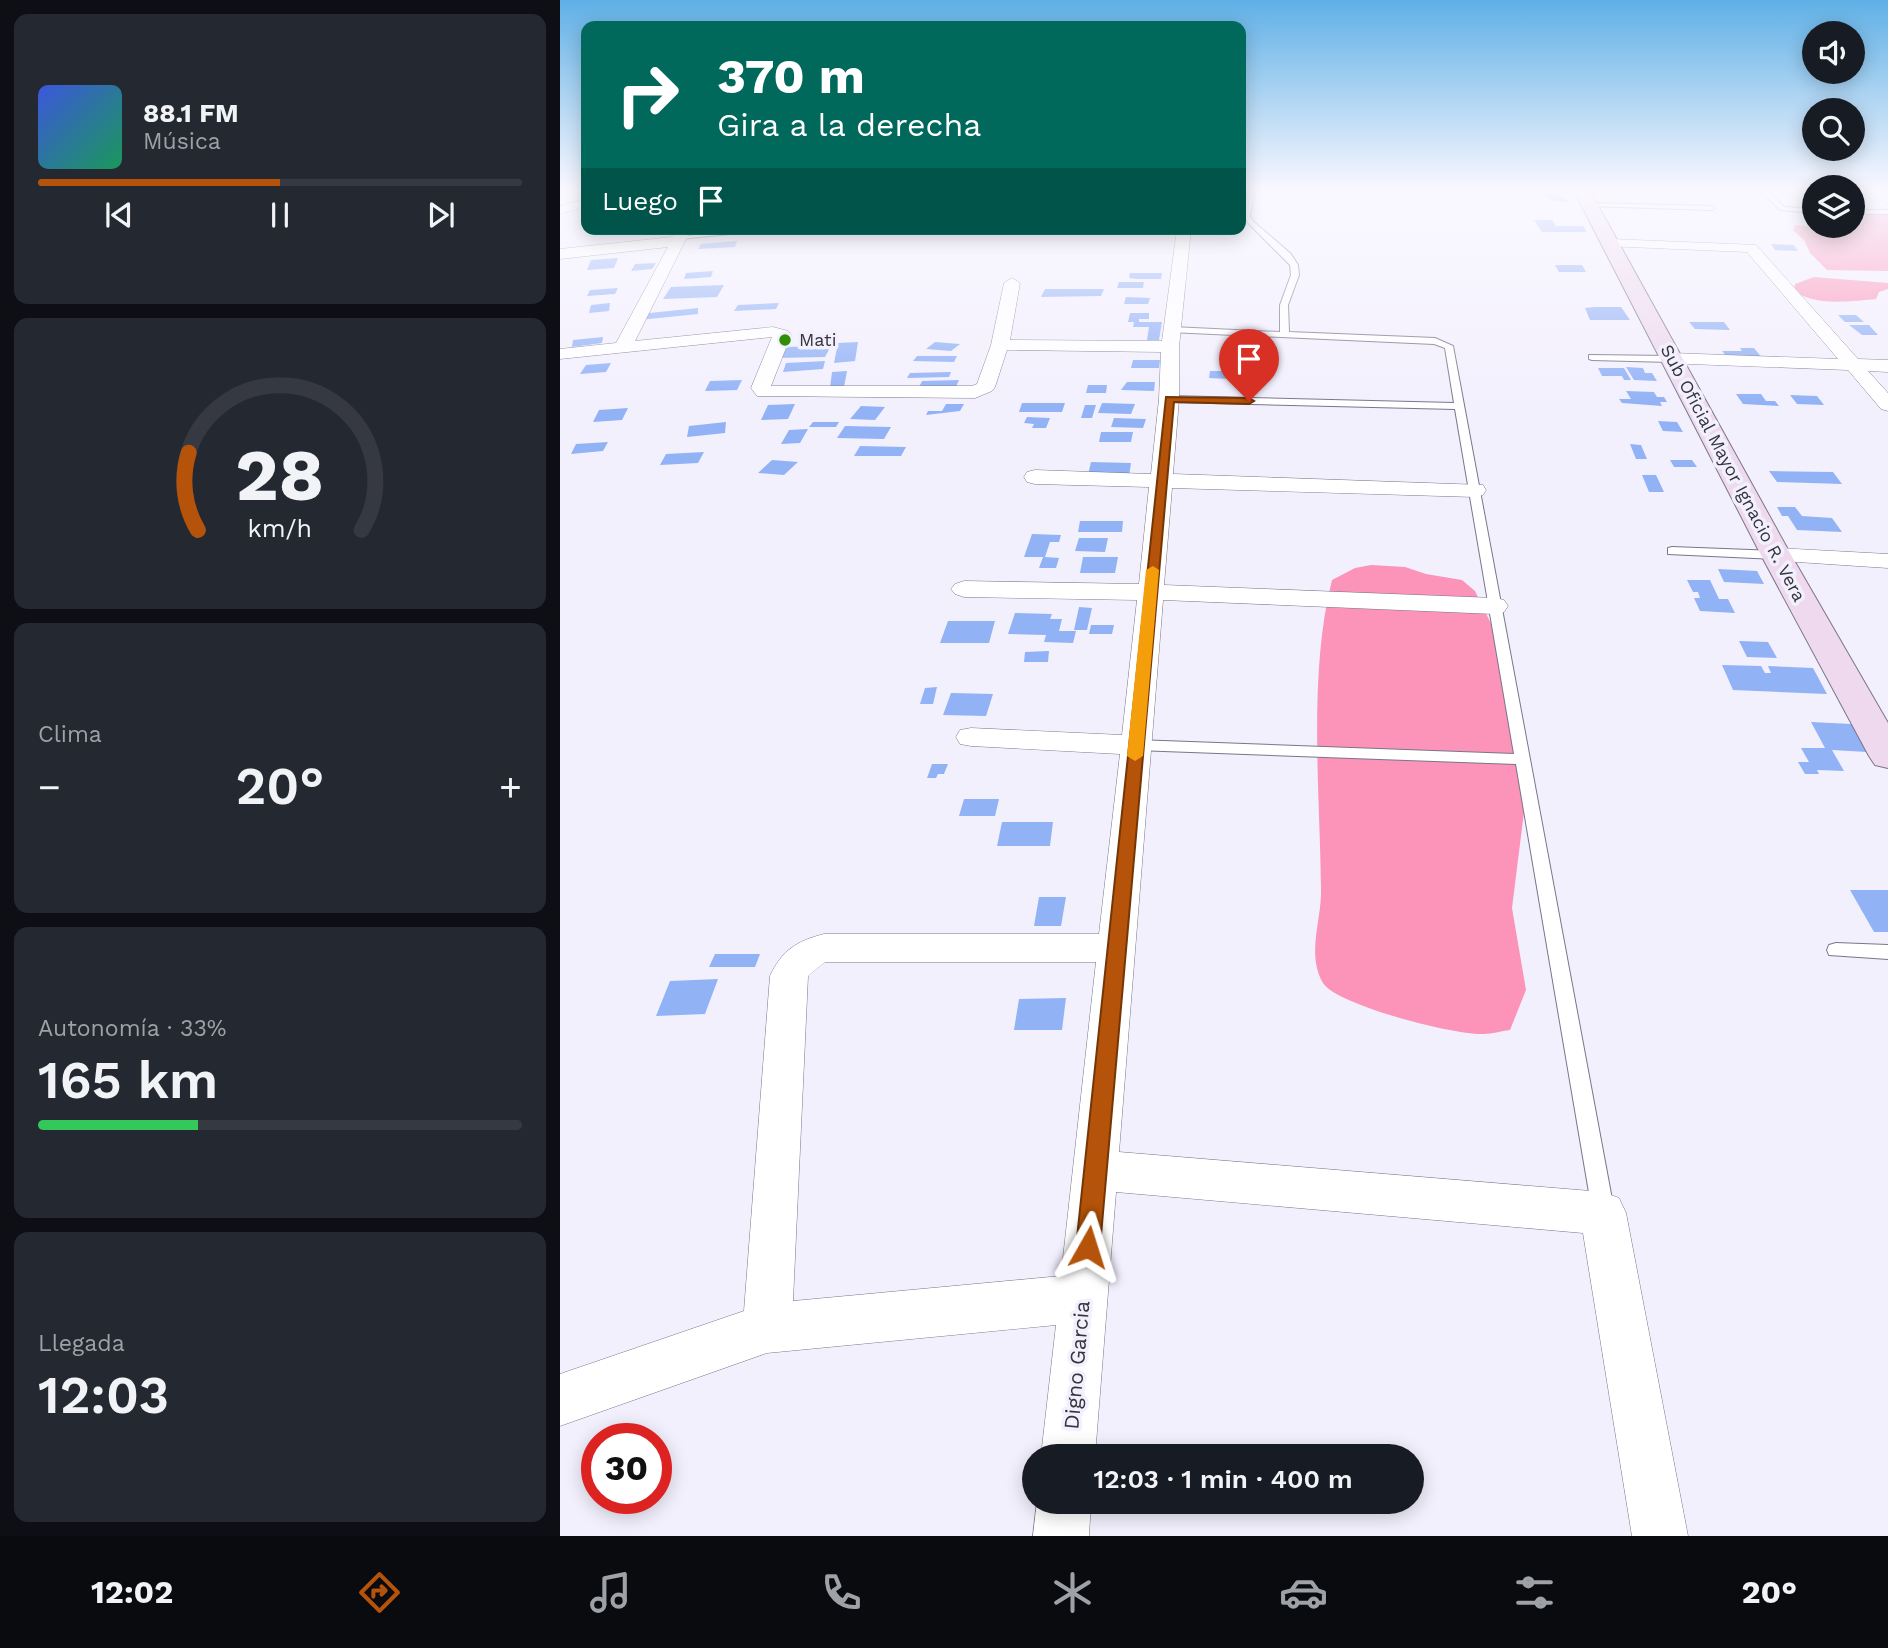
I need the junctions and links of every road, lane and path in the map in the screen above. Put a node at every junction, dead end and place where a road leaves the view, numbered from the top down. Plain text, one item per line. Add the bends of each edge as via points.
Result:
1 (668, 261) edge
2 (1180, 261) edge
3 (1291, 261) edge
4 (1619, 261) edge
5 (1762, 261) edge
6 (1012, 283) dead end
7 (1285, 336) junction
8 (1171, 338) junction
9 (1000, 345) junction
10 (623, 346) junction
11 (560, 354) edge
12 (1592, 357) dead end
13 (1671, 359) junction
14 (1851, 364) junction
15 (1888, 366) edge
16 (1169, 399) junction
17 (1888, 405) edge
18 (1460, 406) junction
19 (1035, 477) dead end
20 (1162, 481) junction
21 (1475, 490) junction
22 (1672, 551) dead end
23 (1776, 555) junction
24 (1888, 561) edge
25 (964, 589) dead end
26 (1151, 592) junction
27 (1496, 606) junction
28 (971, 737) dead end
29 (1136, 745) junction
30 (1888, 756) edge
31 (1523, 759) junction
32 (1117, 948) junction
33 (1836, 950) dead end
34 (1888, 952) edge
35 (1096, 1170) junction
36 (1603, 1213) junction
37 (1083, 1298) junction
38 (767, 1328) junction
39 (560, 1400) edge
40 (1069, 1444) edge
41 (1063, 1514) edge
42 (1061, 1536) edge
43 (1660, 1536) edge

1 - 10 street
2 - 8 street, Digno Garcia
3 - 7 lane via 1295,275 1284,305
4 - 13 street, Sub Oficial Mayor Ignacio R. Vera
5 - 14 street
6 - 9 street
7 - 8 lane
7 - 18 lane via 1448,344
8 - 9 street
8 - 16 street, Digno Garcia
9 - 10 street via 985,387 970,393 764,392 761,388 782,335 773,332
10 - 11 street
12 - 13 lane
13 - 14 street
13 - 23 street, Sub Oficial Mayor Ignacio R. Vera
14 - 15 street
14 - 17 street
16 - 18 lane
16 - 20 street, Digno Garcia
18 - 21 lane
19 - 20 street
20 - 21 street
20 - 26 street, Digno Garcia
21 - 27 lane
22 - 23 lane
23 - 24 street
23 - 30 street, Sub Oficial Mayor Ignacio R. Vera
25 - 26 street
26 - 27 street
26 - 29 street, Digno Garcia
27 - 31 lane
28 - 29 street
29 - 31 lane
29 - 32 street, Digno Garcia
31 - 36 lane
32 - 35 street, Digno Garcia
32 - 38 street via 824,948 810,951 793,966
33 - 34 lane
35 - 36 street
35 - 37 street, Digno Garcia
36 - 43 street
37 - 38 street
37 - 40 street, Digno Garcia
38 - 39 street
41 - 42 street

